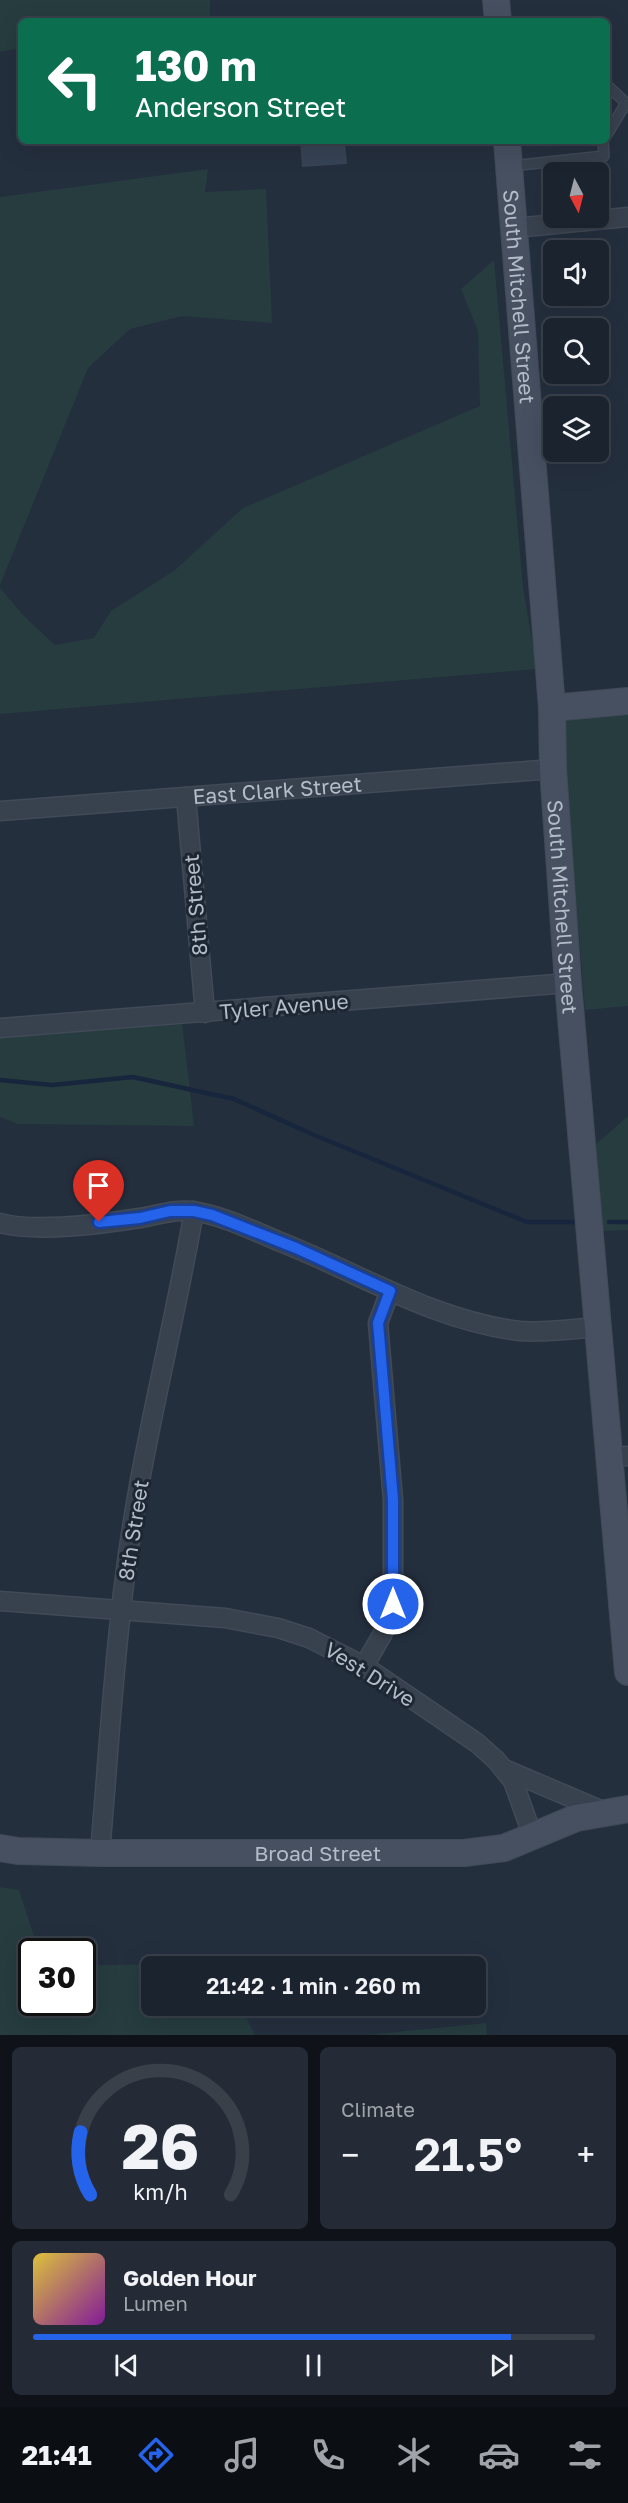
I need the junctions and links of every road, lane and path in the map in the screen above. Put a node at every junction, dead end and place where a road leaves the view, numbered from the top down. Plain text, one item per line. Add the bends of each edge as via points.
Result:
1 (496, 0) edge
2 (498, 18) edge
3 (610, 88) edge
4 (627, 104) edge
5 (610, 130) edge
6 (507, 144) edge
7 (603, 144) edge
8 (510, 166) junction
9 (628, 217) edge
10 (515, 228) junction
11 (628, 701) edge
12 (552, 708) junction
13 (553, 769) junction
14 (186, 797) junction
15 (0, 811) edge
16 (568, 983) junction
17 (205, 1012) junction
18 (0, 1028) edge
19 (194, 1211) junction
20 (0, 1223) edge
21 (390, 1291) junction
22 (597, 1327) junction
23 (619, 1456) edge
24 (0, 1601) edge
25 (122, 1612) junction
26 (364, 1666) junction
27 (628, 1672) edge
28 (504, 1769) junction
29 (616, 1811) edge
30 (533, 1837) junction
31 (0, 1848) edge
32 (100, 1853) junction

1 - 2 street
3 - 4 lane
4 - 5 lane
6 - 8 street, South Mitchell Street
7 - 8 lane via 604,156
8 - 10 street, South Mitchell Street
9 - 10 street
10 - 12 street, South Mitchell Street
11 - 12 street
12 - 13 street, South Mitchell Street
13 - 14 street, East Clark Street
13 - 16 street, South Mitchell Street
14 - 15 street, East Clark Street
14 - 17 street, 8th Street
16 - 17 street, Tyler Avenue
16 - 22 street, South Mitchell Street
17 - 18 street, Tyler Avenue
19 - 20 street via 37,1228
19 - 21 street via 296,1248
19 - 25 street, 8th Street via 137,1499
21 - 22 street via 478,1323 543,1332
21 - 26 street via 378,1323 393,1500 393,1604 382,1635
22 - 23 street, South Mitchell Street
23 - 27 street, South Mitchell Street
24 - 25 street, Vest Drive
25 - 26 street, Vest Drive via 225,1618 278,1628 309,1638
25 - 32 street, 8th Street
26 - 28 street, Vest Drive via 477,1743
28 - 29 street
28 - 30 street, Vest Drive via 513,1781
29 - 30 street, Broad Street via 576,1818
30 - 32 street, Broad Street via 504,1848 464,1853
31 - 32 street, Broad Street

